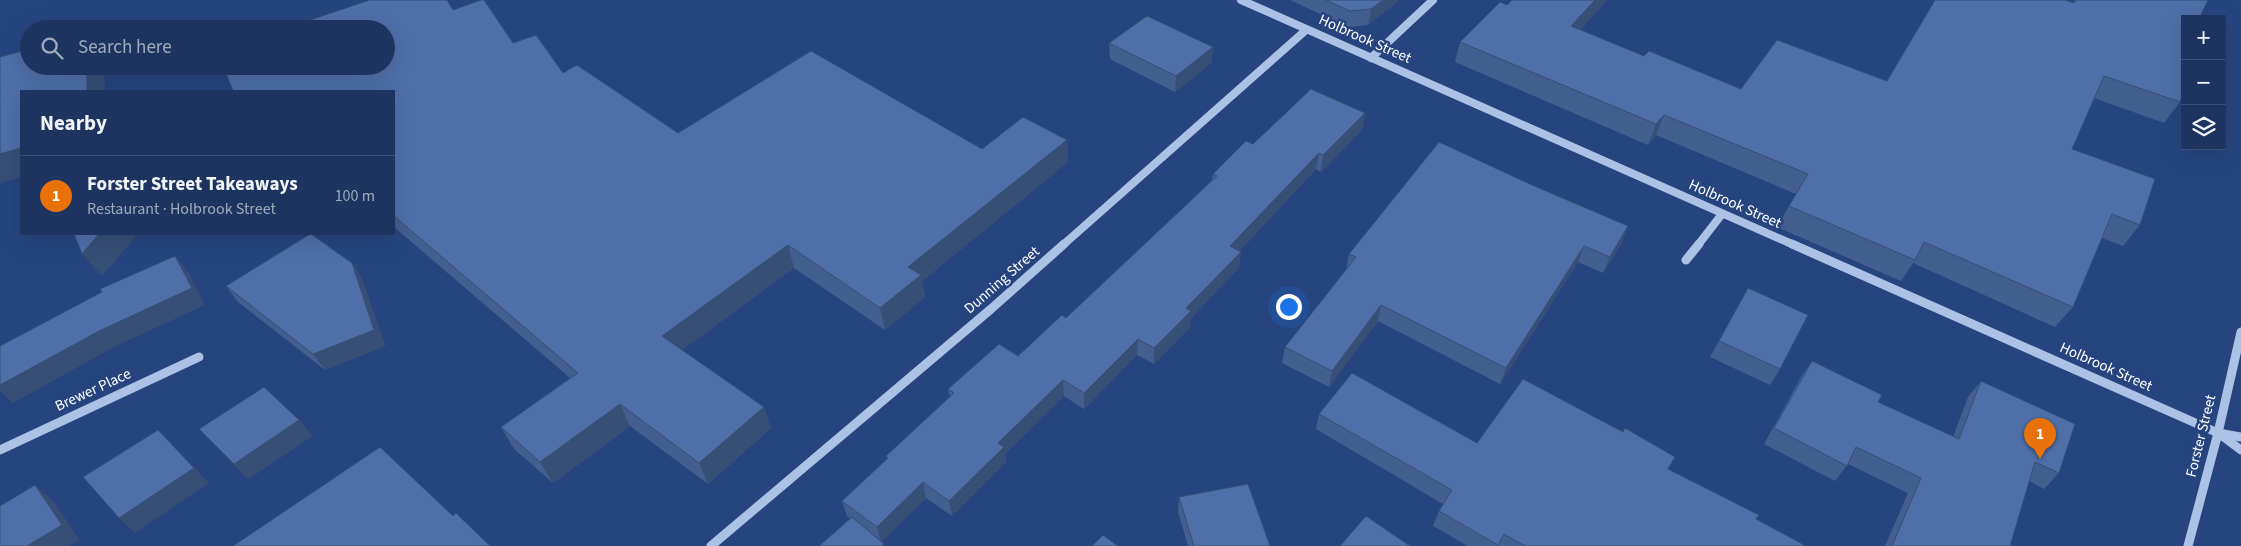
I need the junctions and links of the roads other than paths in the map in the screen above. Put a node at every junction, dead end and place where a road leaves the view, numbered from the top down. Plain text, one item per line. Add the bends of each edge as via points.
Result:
1 (1241, 0) edge
2 (1433, 0) edge
3 (1306, 30) junction
4 (1371, 58) junction
5 (1722, 214) junction
6 (1686, 260) dead end
7 (2241, 332) edge
8 (199, 357) dead end
9 (2218, 433) junction
10 (2241, 437) edge
11 (0, 450) edge
12 (2241, 450) edge
13 (711, 546) edge
14 (2188, 546) edge

1 - 3 street, Holbrook Street
2 - 4 street
3 - 4 street, Holbrook Street
3 - 13 street, Dunning Street via 991,309
4 - 5 street, Holbrook Street
5 - 6 street
5 - 9 street, Holbrook Street
7 - 9 street, Forster Street
8 - 11 street, Brewer Place
9 - 10 street, Holbrook Street
9 - 12 street, Holbrook Street
9 - 14 street, Forster Street

